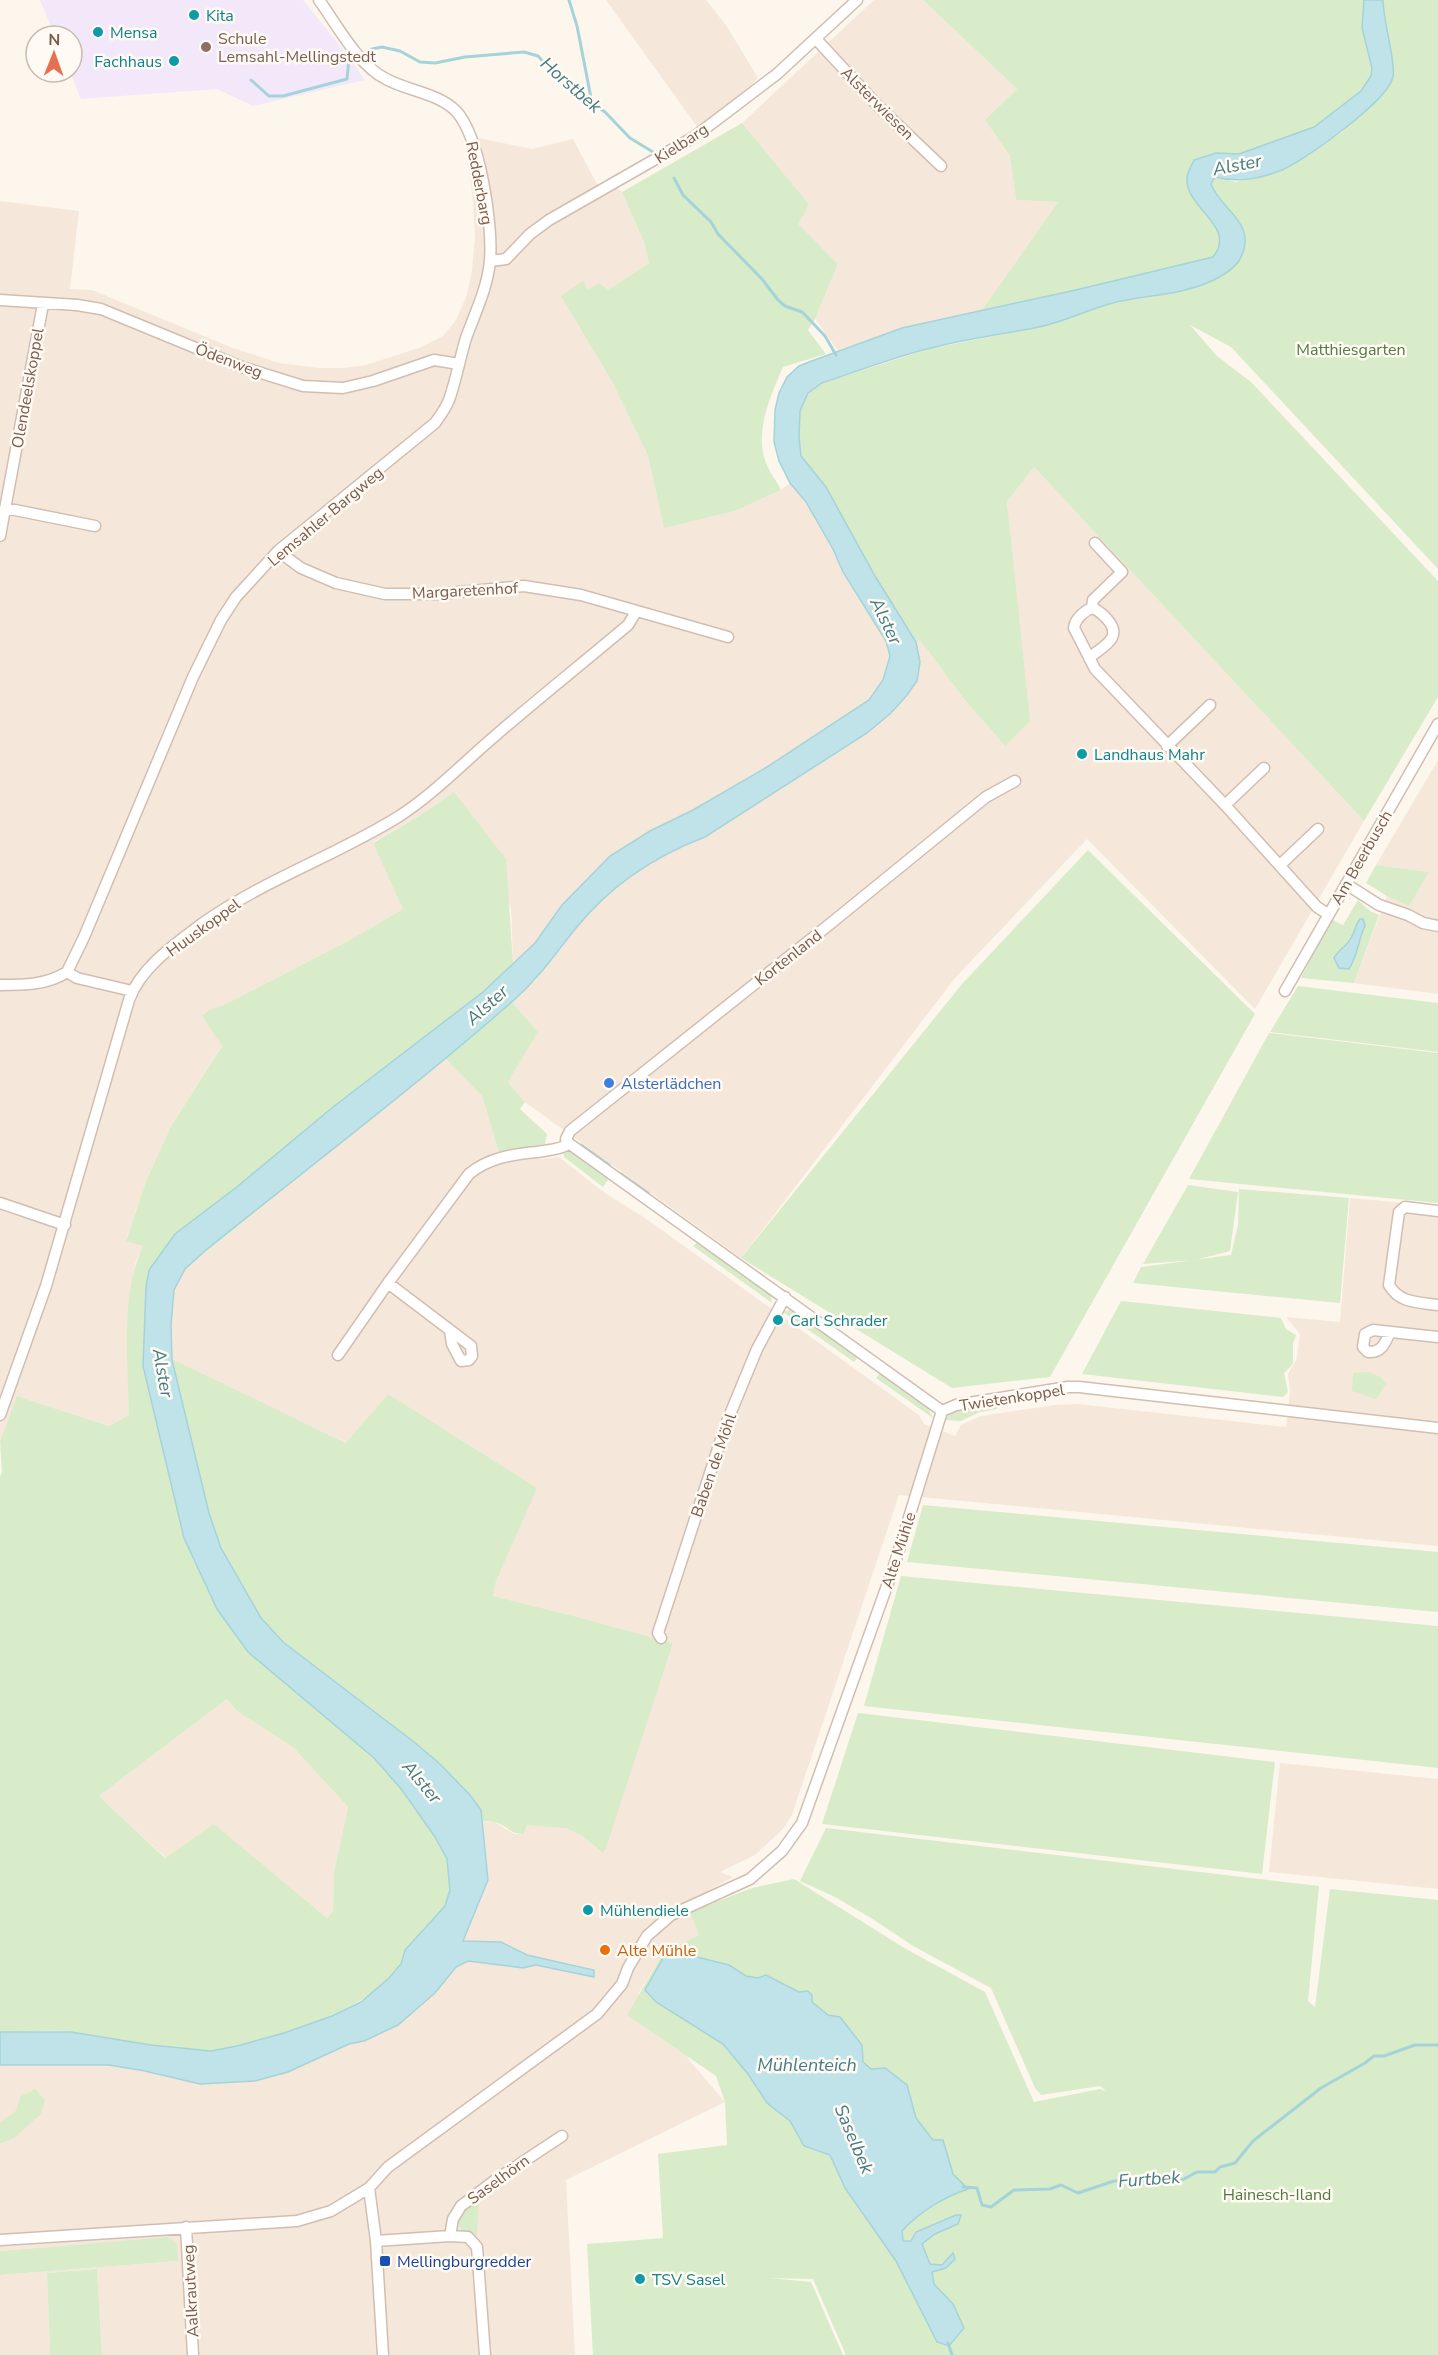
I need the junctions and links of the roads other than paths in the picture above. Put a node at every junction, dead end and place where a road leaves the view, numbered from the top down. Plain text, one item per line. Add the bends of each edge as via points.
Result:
1 (319, 0) edge
2 (857, 0) edge
3 (816, 39) junction
4 (942, 166) dead end
5 (490, 261) junction
6 (0, 300) edge
7 (43, 304) junction
8 (459, 363) junction
9 (5, 508) junction
10 (95, 526) dead end
11 (0, 536) edge
12 (1095, 543) dead end
13 (278, 551) junction
14 (1092, 608) junction
15 (636, 612) junction
16 (728, 637) dead end
17 (1089, 658) junction
18 (1210, 705) dead end
19 (1438, 724) edge
20 (1167, 746) junction
21 (1264, 768) dead end
22 (1015, 781) dead end
23 (1225, 805) junction
24 (1318, 830) dead end
25 (1280, 865) junction
26 (1346, 884) junction
27 (1328, 914) junction
28 (1438, 926) edge
29 (67, 972) junction
30 (0, 985) edge
31 (132, 991) junction
32 (1285, 991) dead end
33 (568, 1142) junction
34 (0, 1203) edge
35 (1438, 1211) edge
36 (65, 1225) junction
37 (388, 1283) junction
38 (784, 1297) junction
39 (1438, 1305) edge
40 (450, 1330) dead end
41 (1390, 1332) dead end
42 (1438, 1337) edge
43 (338, 1355) dead end
44 (942, 1411) junction
45 (0, 1415) edge
46 (1438, 1428) edge
47 (661, 1638) dead end
48 (562, 2136) dead end
49 (369, 2188) junction
50 (186, 2227) junction
51 (450, 2236) junction
52 (0, 2240) edge
53 (376, 2241) junction
54 (193, 2355) edge
55 (383, 2355) edge
56 (485, 2355) edge

1 - 5 street, Redderbarg via 376,73 448,105 467,126 483,185
2 - 3 street, Kielbarg
3 - 4 street, Alsterwiesen via 878,106
3 - 5 street, Kielbarg via 749,97 694,137 549,220 506,259
5 - 8 street, Lemsahler Bargweg
6 - 7 street, Ödenweg
7 - 8 street, Ödenweg via 101,309 242,367 303,386 344,388 434,360
7 - 9 street, Olendeelskoppel
8 - 13 street, Lemsahler Bargweg via 449,401 435,423
9 - 10 street
9 - 11 street, Olendeelskoppel
12 - 14 street via 1122,572 1093,600
13 - 15 street, Margaretenhof via 301,568 336,584 385,594 440,594 524,586 580,595
13 - 29 street, Lemsahler Bargweg via 236,597 221,620
14 - 17 street via 1075,622 1074,628
14 - 17 street via 1098,609 1114,626 1115,633
15 - 16 street, Margaretenhof
15 - 31 street, Huuskoppel via 628,626 420,802 220,911 153,965
17 - 20 street
18 - 20 street
19 - 26 street, Am Beerbusch
20 - 23 street
21 - 23 street
22 - 33 street, Kortenland via 986,797 570,1131
23 - 25 street
24 - 25 street
25 - 27 street
26 - 27 street, Am Beerbusch
26 - 28 street via 1378,905
27 - 32 street, Am Beerbusch
29 - 30 street via 55,980
29 - 31 street
31 - 36 street, Huuskoppel
33 - 37 street via 558,1149 479,1165
33 - 38 street, Twietenkoppel
34 - 36 street
35 - 39 street via 1405,1207 1399,1212 1389,1286 1401,1299
36 - 45 street, Huuskoppel
37 - 40 street
37 - 43 street
38 - 44 street, Twietenkoppel
38 - 47 street, Baben de Möhl via 726,1424 658,1633
41 - 42 street
44 - 46 street, Twietenkoppel via 956,1405 1079,1387
44 - 49 street, Alte Mühle via 893,1569 824,1768 793,1838 750,1879 671,1915 644,1940 622,1984 597,2013 388,2167
48 - 51 street, Saselhörn via 461,2206 453,2219
49 - 50 street via 332,2211 297,2221
49 - 53 street
50 - 52 street
50 - 54 street, Aalkrautweg
51 - 53 street
51 - 56 street via 468,2237 477,2247
53 - 55 street

